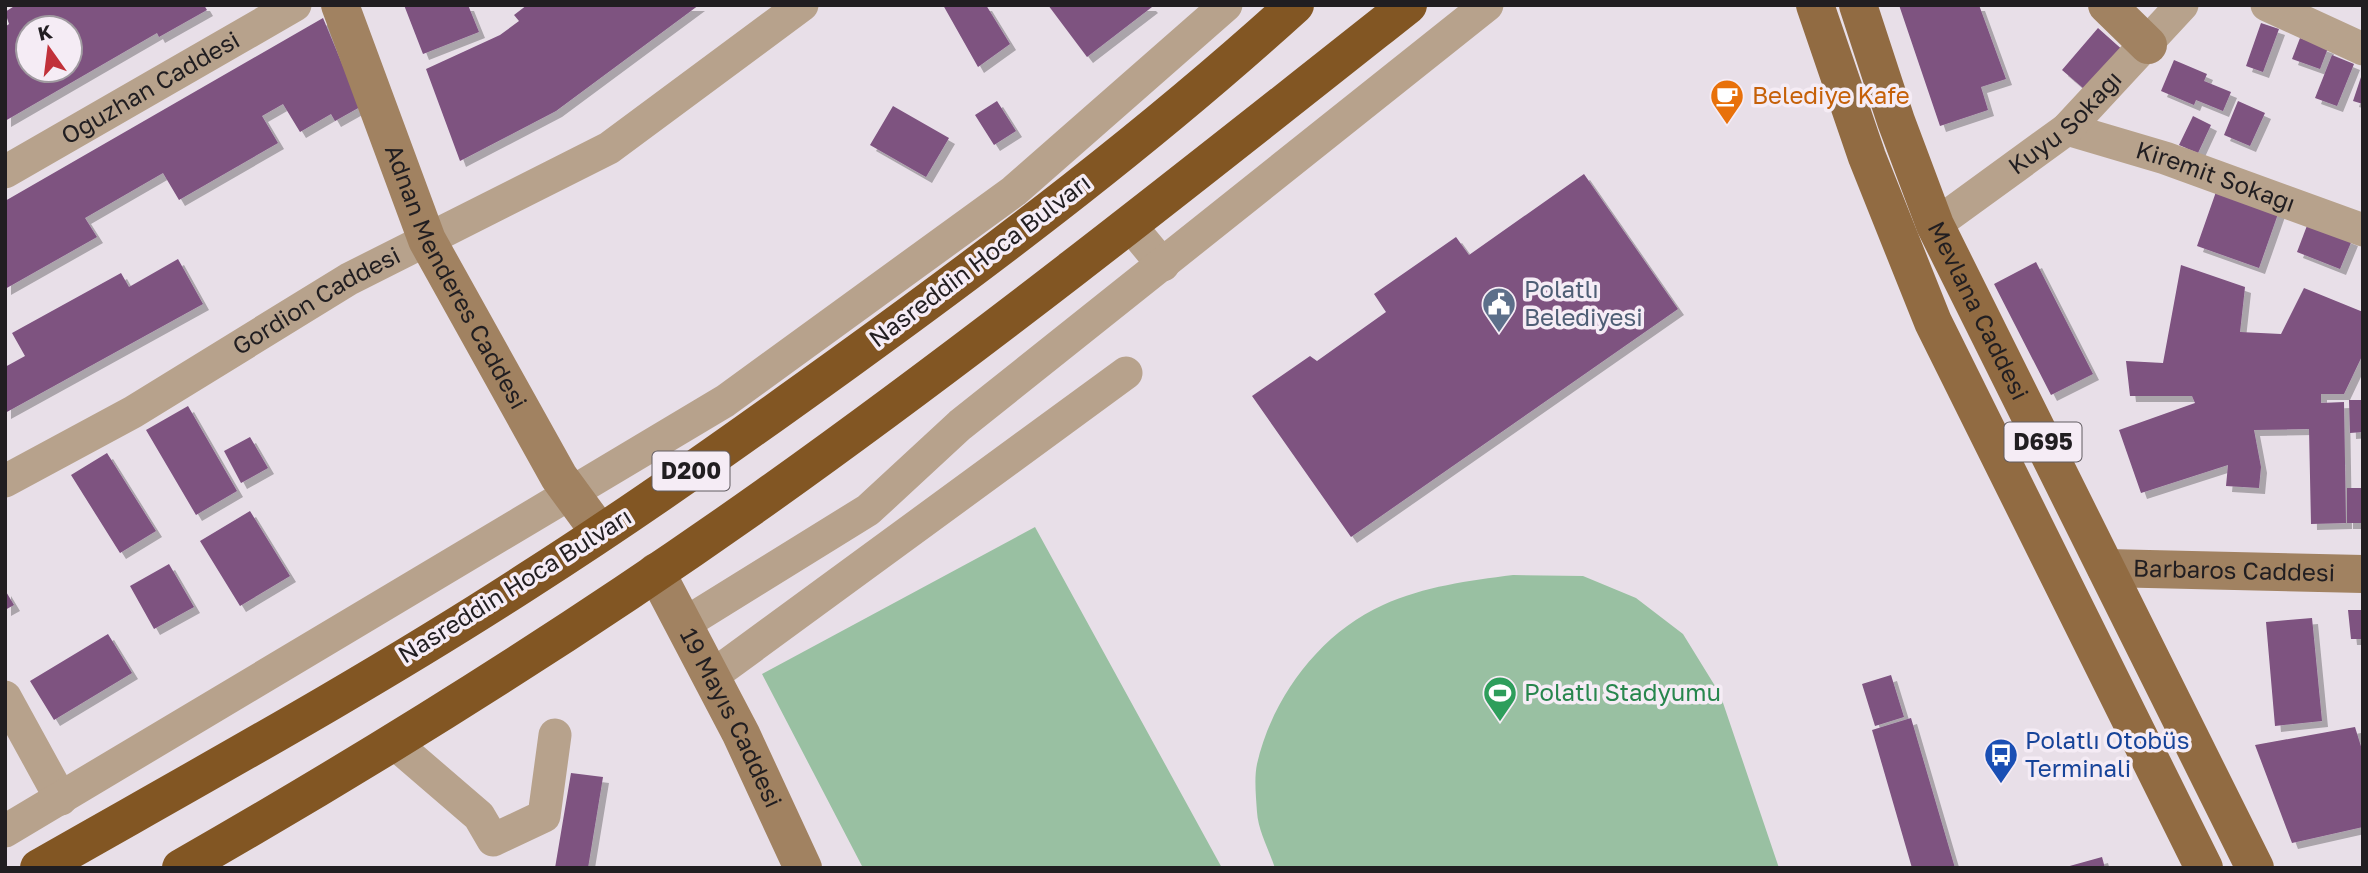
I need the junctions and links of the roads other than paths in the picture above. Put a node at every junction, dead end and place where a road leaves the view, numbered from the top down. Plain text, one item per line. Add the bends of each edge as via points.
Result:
1 (295, 5) edge
2 (341, 5) edge
3 (802, 5) edge
4 (1226, 5) edge
5 (1295, 5) edge
6 (1408, 5) edge
7 (1487, 5) edge
8 (1815, 5) edge
9 (1858, 5) edge
10 (2108, 5) edge
11 (2182, 5) edge
12 (2267, 5) edge
13 (2148, 45) junction
14 (2363, 49) edge
15 (2067, 129) junction
16 (5, 172) edge
17 (1129, 224) junction
18 (1935, 225) junction
19 (2363, 230) edge
20 (427, 240) junction
21 (1163, 265) junction
22 (1126, 373) dead end
23 (5, 481) edge
24 (570, 494) junction
25 (600, 533) junction
26 (2106, 568) junction
27 (656, 572) junction
28 (2363, 574) edge
29 (684, 624) junction
30 (712, 676) junction
31 (5, 697) edge
32 (555, 735) dead end
33 (393, 742) junction
34 (61, 799) junction
35 (5, 831) edge
36 (40, 868) edge
37 (181, 868) edge
38 (803, 868) edge
39 (2204, 868) edge
40 (2255, 868) edge

1 - 16 street, Oğuzhan Caddesi
2 - 20 street, Adnan Menderes Caddesi
3 - 20 street, Gordion Caddesi via 609,148
4 - 24 street via 1014,191 724,401
5 - 25 highway, Nasreddin Hoca Bulvarı / D200 via 1081,186 953,284
6 - 17 highway, D200
7 - 21 street
8 - 39 main road, Mevlana Caddesi / D695 via 1867,157 1933,322
9 - 18 main road, Mevlana Caddesi / D695
10 - 13 street
11 - 13 street, Kuyu Sokağı
12 - 14 street
13 - 15 street, Kuyu Sokağı
15 - 18 street, Kuyu Sokağı
15 - 19 street, Kiremit Sokağı via 2178,162
17 - 21 street
17 - 27 highway, D200 via 844,441
18 - 26 main road, Mevlana Caddesi / D695
20 - 23 street, Gordion Caddesi via 349,279 133,412
20 - 24 street, Adnan Menderes Caddesi
21 - 29 street via 960,425 868,510
22 - 30 street
24 - 25 street, Adnan Menderes Caddesi
24 - 34 street
25 - 36 highway, Nasreddin Hoca Bulvarı / D200 via 328,703
26 - 28 street, Barbaros Caddesi
26 - 40 main road, Mevlana Caddesi / D695
27 - 29 street, 19 Mayıs Caddesi
27 - 33 highway, D200
29 - 30 street, 19 Mayıs Caddesi
30 - 38 street, 19 Mayıs Caddesi
31 - 34 street
32 - 33 street via 544,816 493,841 479,816
33 - 37 highway, D200
34 - 35 street

